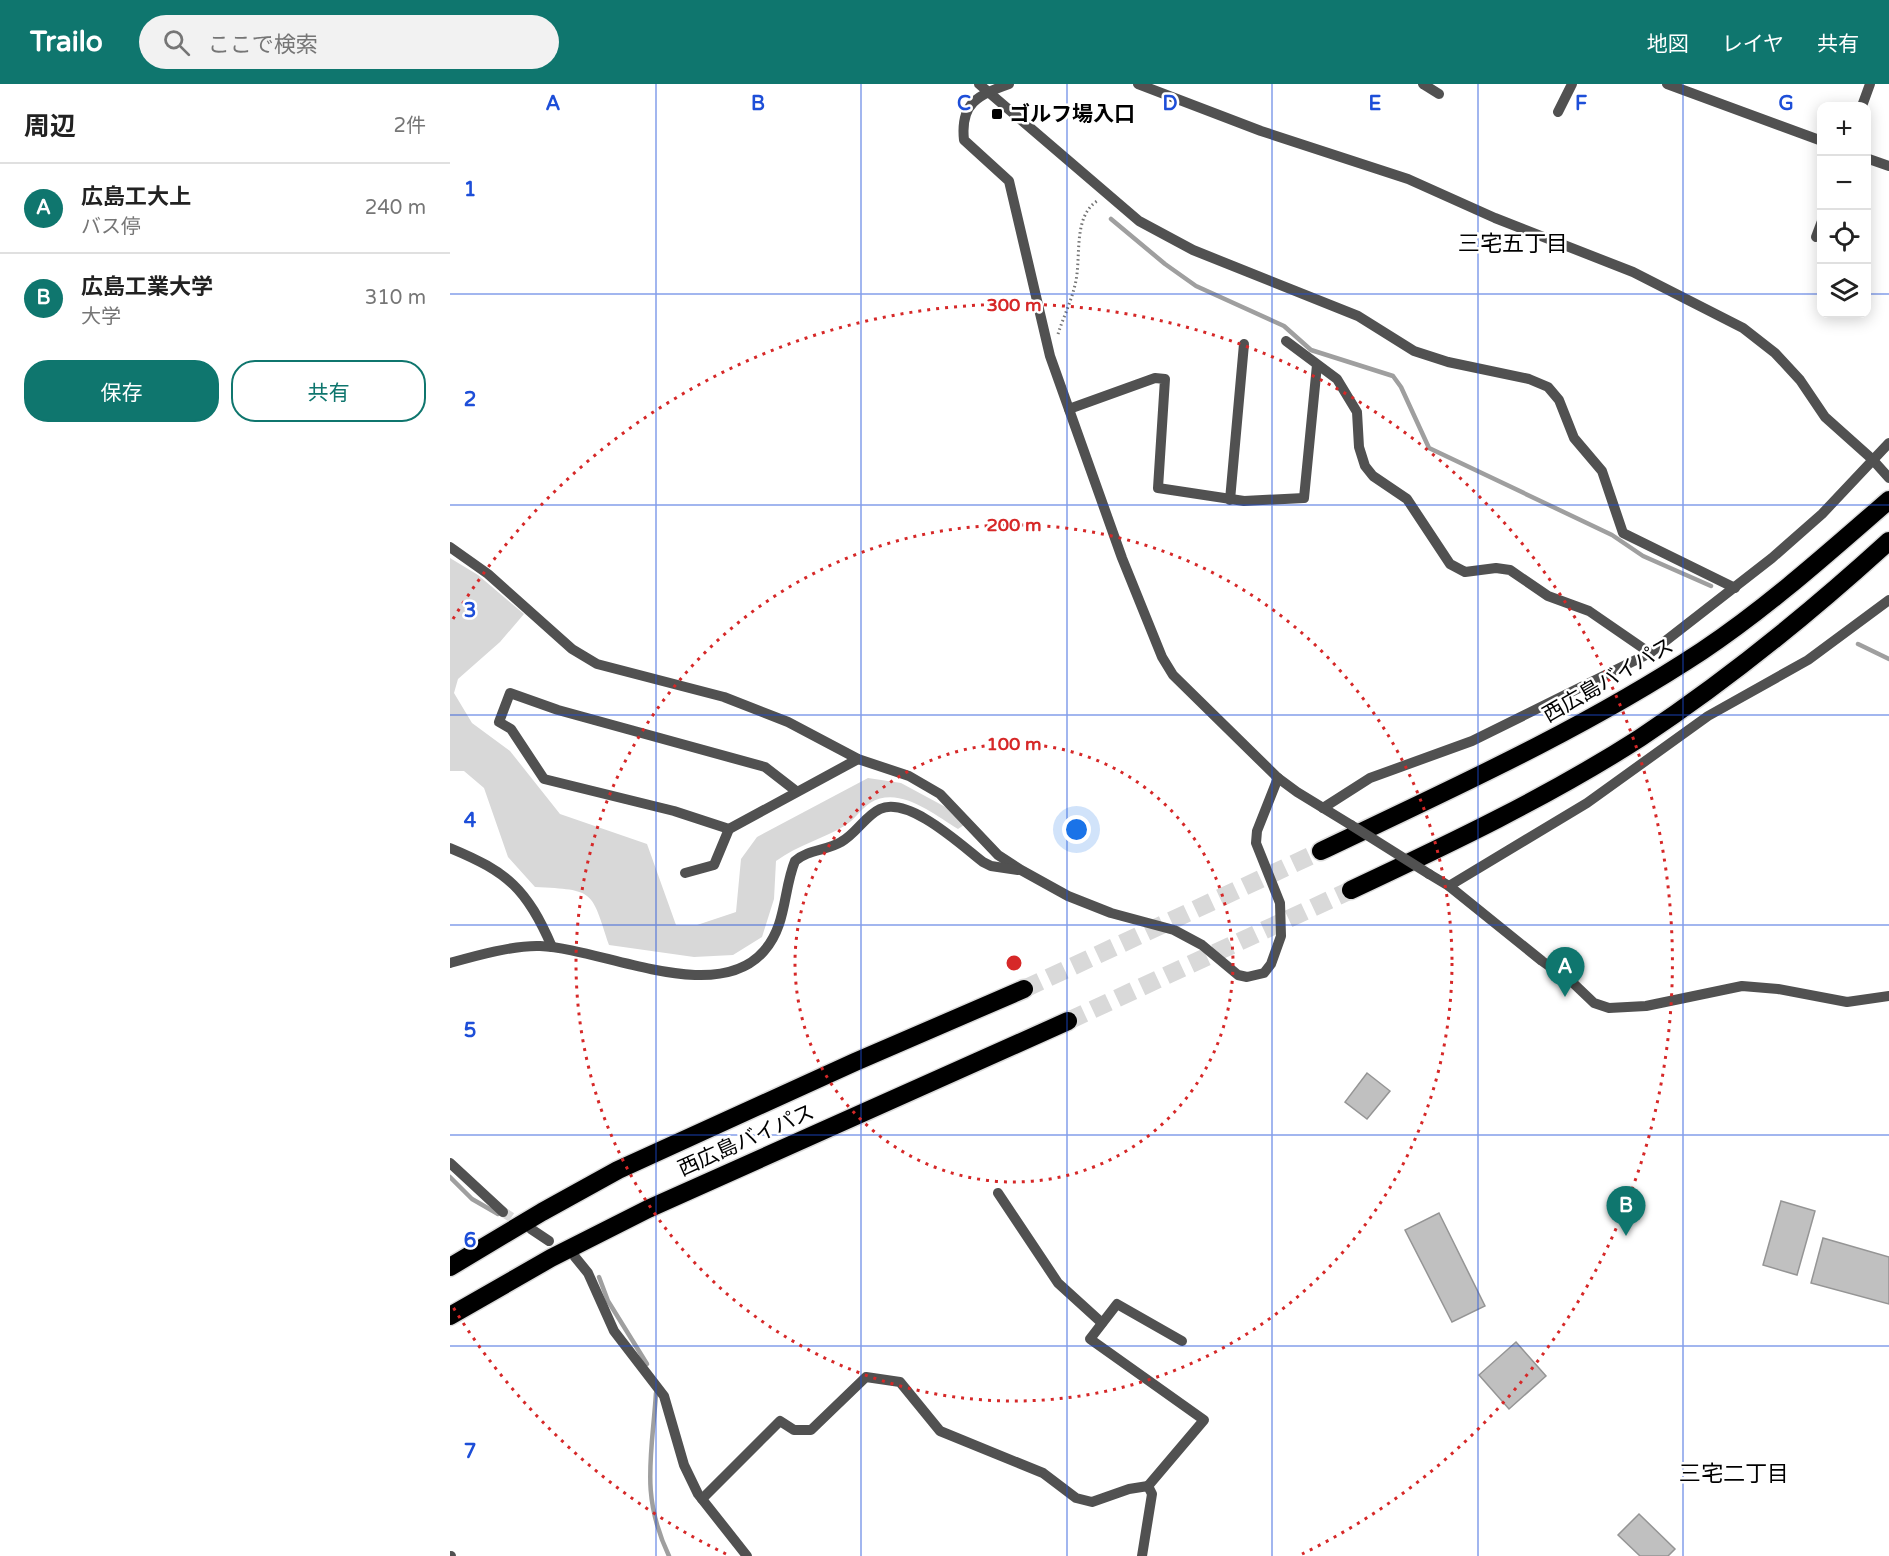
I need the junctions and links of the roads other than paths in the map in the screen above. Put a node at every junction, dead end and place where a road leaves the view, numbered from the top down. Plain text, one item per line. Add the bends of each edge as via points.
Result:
1 (979, 84) edge
2 (1009, 84) edge
3 (1138, 84) edge
4 (1423, 84) edge
5 (1572, 84) edge
6 (1667, 84) edge
7 (1870, 84) edge
8 (989, 91) junction
9 (1439, 94) dead end
10 (1863, 102) edge
11 (1558, 112) dead end
12 (1817, 140) edge
13 (1871, 160) edge
14 (1889, 166) edge
15 (1817, 234) edge
16 (1816, 237) dead end
17 (1286, 341) dead end
18 (1244, 344) dead end
19 (1317, 365) junction
20 (1069, 409) junction
21 (1889, 443) edge
22 (1872, 459) junction
23 (1889, 478) edge
24 (1230, 500) junction
25 (1889, 500) edge
26 (1889, 541) edge
27 (450, 547) edge
28 (1735, 588) junction
29 (1889, 600) edge
30 (1650, 653) junction
31 (858, 759) junction
32 (1278, 778) junction
33 (796, 791) junction
34 (1323, 808) junction
35 (729, 829) junction
36 (450, 848) edge
37 (1321, 851) tunnel mouth
38 (1021, 870) junction
39 (685, 873) dead end
40 (1449, 886) junction
41 (1351, 890) tunnel mouth
42 (552, 947) junction
43 (450, 963) edge
44 (1023, 989) tunnel mouth
45 (1889, 996) edge
46 (1068, 1021) tunnel mouth
47 (450, 1163) edge
48 (998, 1193) dead end
49 (503, 1212) tunnel mouth
50 (531, 1229) tunnel mouth
51 (549, 1241) dead end
52 (575, 1257) dead end
53 (450, 1267) edge
54 (450, 1316) edge
55 (1102, 1323) junction
56 (1182, 1341) dead end
57 (1148, 1486) junction
58 (702, 1499) junction
59 (747, 1556) edge
60 (1142, 1556) edge

1 - 8 street
2 - 8 street
3 - 22 street via 1261,131 1408,179 1633,272 1743,328 1800,380 1825,417
4 - 9 street
5 - 11 street
6 - 12 street
7 - 10 street
8 - 20 street via 974,99 967,109 964,136 969,148 1009,181 1050,356
8 - 28 street via 1139,221 1193,250 1358,316 1414,351 1548,387 1559,400 1574,438 1602,471 1623,533
13 - 14 street
15 - 16 street
17 - 19 street
18 - 24 street
19 - 24 street via 1304,498
19 - 30 street via 1337,379 1358,412 1359,447 1365,466 1407,499 1450,564 1464,572 1510,570 1548,596 1589,610
20 - 24 street via 1155,378 1165,379 1158,488
20 - 32 street via 1162,657 1173,675
21 - 22 street
22 - 23 street
22 - 28 street via 1822,514
25 - 37 highway, 西広島バイパス via 1804,573 1704,650 1521,756
26 - 41 highway via 1820,604 1718,684 1638,738 1468,835
27 - 31 street via 488,574 572,650 597,664 695,688 759,710
28 - 30 street
29 - 40 street via 1808,660 1708,716 1587,803
30 - 34 street via 1472,741 1370,778
31 - 33 street via 822,781
31 - 38 street via 909,776 940,794 998,855
32 - 34 street
32 - 38 street via 1256,843 1281,912 1276,955 1264,973 1238,975 1202,945 1174,930 1111,913 1068,896
33 - 35 street
33 - 35 street via 765,767 510,693 499,722 511,729 544,779
34 - 40 street, bridge
35 - 39 street via 714,866
36 - 42 street via 510,879 537,912
38 - 42 street via 983,862 910,811 896,807 881,809 840,843 811,851 795,861 777,932 765,951 751,963 733,970 693,974
40 - 45 street via 1594,1003 1609,1008 1637,1008 1742,986 1847,1002
42 - 43 street via 537,946
44 - 53 highway, 西広島バイパス via 618,1170
46 - 54 highway, 西広島バイパス via 648,1209 551,1258
47 - 49 street
48 - 55 street via 1058,1283
50 - 51 street
52 - 58 street via 588,1273 614,1331 664,1396 684,1465
55 - 56 street via 1118,1304
55 - 57 street via 1090,1339 1204,1420
57 - 58 street via 1092,1502 1076,1498 1043,1473 940,1431 900,1382 866,1377 811,1430 794,1430 780,1421
57 - 60 street via 1152,1494
58 - 59 street

